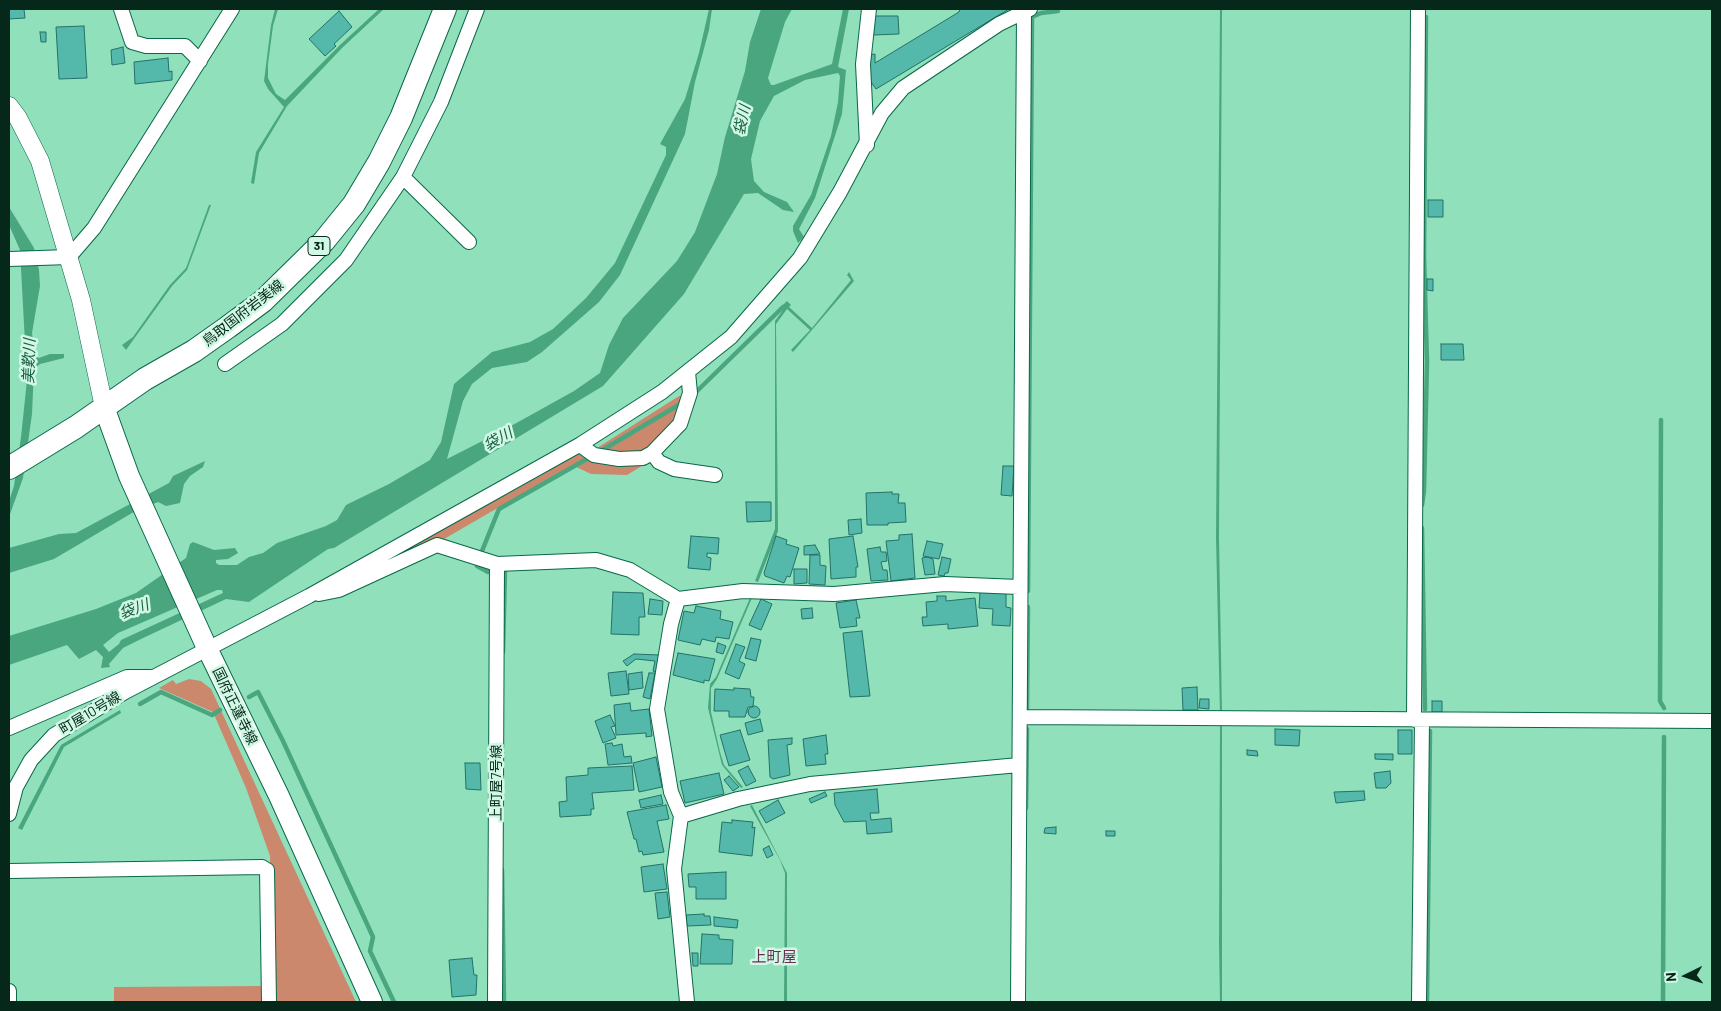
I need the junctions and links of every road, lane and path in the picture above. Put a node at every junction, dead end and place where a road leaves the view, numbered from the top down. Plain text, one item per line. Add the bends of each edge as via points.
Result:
1 (121, 9) edge
2 (232, 9) edge
3 (445, 9) edge
4 (477, 9) edge
5 (869, 9) edge
6 (1418, 9) edge
7 (1027, 11) edge
8 (200, 61) junction
9 (9, 106) edge
10 (867, 145) junction
11 (402, 177) junction
12 (469, 242) dead end
13 (69, 258) junction
14 (9, 259) edge
15 (225, 364) dead end
16 (688, 372) junction
17 (104, 407) junction
18 (580, 445) junction
19 (652, 453) junction
20 (9, 468) edge
21 (715, 475) dead end
22 (497, 564) junction
23 (1019, 586) junction
24 (309, 596) junction
25 (678, 599) junction
26 (207, 648) junction
27 (152, 677) junction
28 (1020, 717) junction
29 (1418, 720) junction
30 (1712, 721) edge
31 (9, 728) edge
32 (1019, 765) junction
33 (9, 814) edge
34 (681, 816) junction
35 (9, 871) edge
36 (9, 991) edge
37 (9, 1002) edge
38 (269, 1002) edge
39 (372, 1002) edge
40 (495, 1002) edge
41 (687, 1002) edge
42 (1018, 1002) edge
43 (1419, 1002) edge

1 - 8 street via 132,42 146,46 185,46
2 - 8 street
3 - 17 main road, 鳥取国府岩美線 / 31 via 401,118 379,162 354,204 324,241 263,301 194,351 144,379
4 - 11 street via 441,102
5 - 10 street via 863,64
6 - 29 street
7 - 10 street via 999,24 903,88 882,113
7 - 23 street
8 - 13 street via 94,228
9 - 13 street via 40,161
10 - 16 street via 800,258 731,337
11 - 12 street
11 - 15 street via 346,260 282,324
13 - 14 street
13 - 17 street
16 - 18 street
16 - 19 street via 690,393 680,424
17 - 20 main road, 鳥取国府岩美線 / 31
17 - 26 main road, 国府正蓮寺線 via 134,487
18 - 19 street via 594,455 619,459 643,458
18 - 24 street
19 - 21 street via 659,462 674,469
22 - 24 street via 437,545 339,590
22 - 25 street via 596,560 630,570
22 - 40 street, 上町屋7号線
23 - 25 street via 945,584 834,594 743,591
23 - 28 street
24 - 26 street, 町屋10号線
25 - 34 street via 656,709 671,792
26 - 27 street, 町屋10号線
26 - 39 main road, 国府正蓮寺線 via 279,796
27 - 31 street via 127,677
27 - 33 street, 町屋10号線 via 54,735 31,760 16,787
28 - 29 street
28 - 32 street
29 - 30 street
29 - 43 street
32 - 34 street via 810,784
32 - 42 street
34 - 41 street via 674,869
35 - 38 street via 262,866 268,870
36 - 37 street

